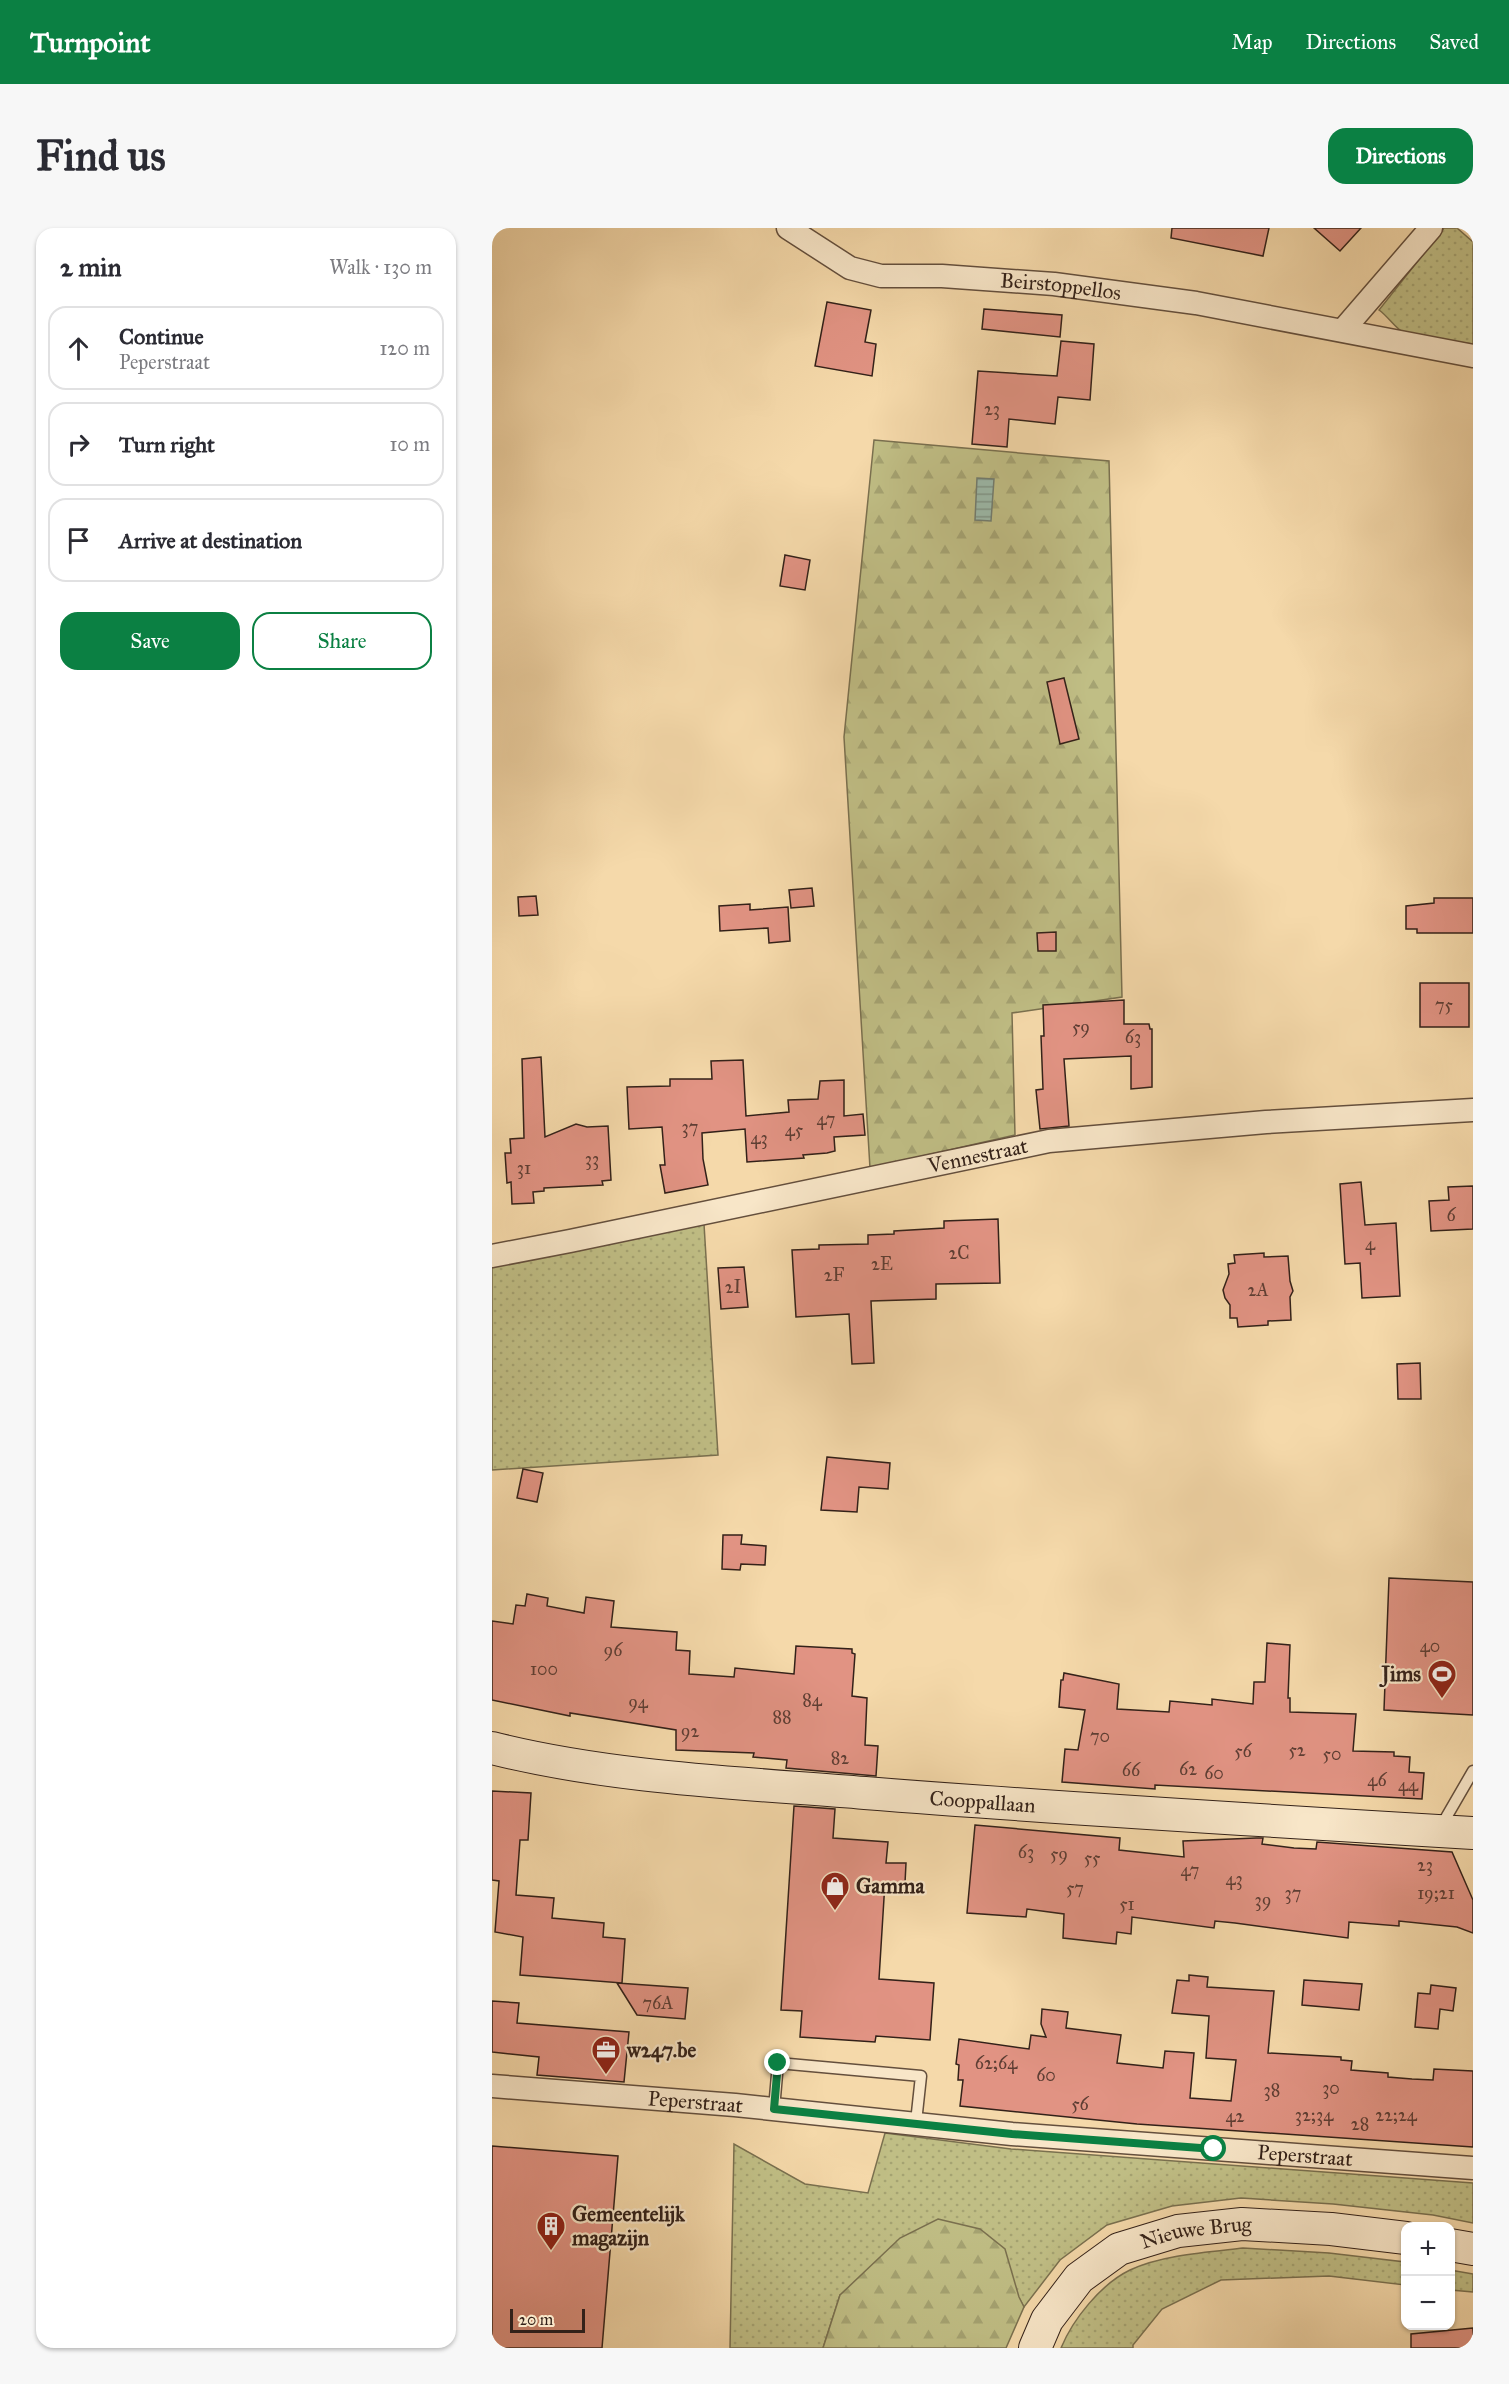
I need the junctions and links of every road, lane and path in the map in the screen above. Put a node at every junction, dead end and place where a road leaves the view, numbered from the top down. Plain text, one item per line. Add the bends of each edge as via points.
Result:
1 (788, 228) edge
2 (1431, 228) edge
3 (1343, 330) junction
4 (1473, 356) edge
5 (1473, 1110) edge
6 (492, 1256) edge
7 (492, 1748) edge
8 (1473, 1771) edge
9 (1439, 1831) junction
10 (1473, 1833) edge
11 (492, 2086) edge
12 (774, 2109) junction
13 (916, 2122) junction
14 (1473, 2168) edge
15 (1401, 2237) edge
16 (1455, 2246) edge
17 (1473, 2249) edge
18 (1035, 2348) edge

1 - 3 street, Beirstoppellos via 850,268 881,276 1054,284 1196,303
2 - 3 street
3 - 4 street, Beirstoppellos
5 - 6 street, Vennestraat via 1266,1122 1049,1141
7 - 9 street, Cooppallaan via 536,1759 693,1779 1044,1807
8 - 9 lane
9 - 10 street, Cooppallaan
11 - 12 street, Peperstraat
12 - 13 street, Peperstraat
12 - 13 lane via 778,2063 921,2076
13 - 14 street, Peperstraat via 1012,2134
15 - 18 street, Nieuwe Brug via 1242,2223 1168,2234 1119,2249 1078,2278 1047,2320
16 - 17 street

